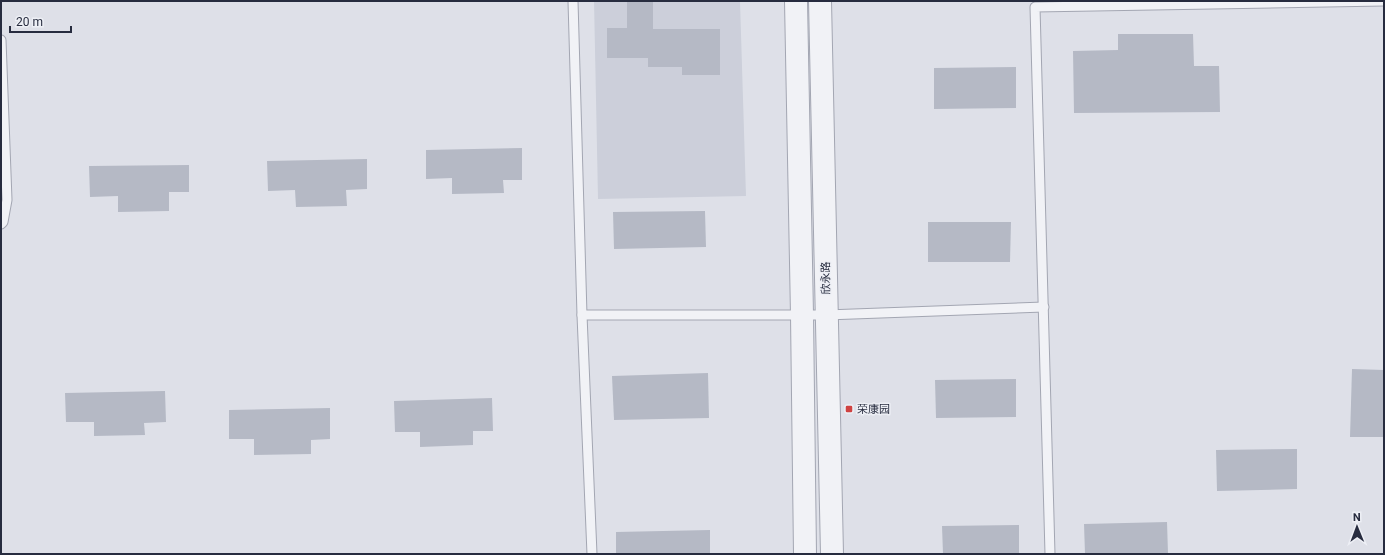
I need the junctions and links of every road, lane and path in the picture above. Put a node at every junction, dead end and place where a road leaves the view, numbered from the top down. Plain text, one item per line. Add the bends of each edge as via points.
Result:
1 (573, 1) edge
2 (796, 1) edge
3 (820, 1) edge
4 (1384, 1) edge
5 (1, 40) edge
6 (1, 224) edge
7 (1044, 307) junction
8 (826, 314) junction
9 (582, 315) junction
10 (802, 315) junction
11 (592, 554) edge
12 (805, 554) edge
13 (832, 554) edge
14 (1050, 554) edge

1 - 9 lane
2 - 10 street
3 - 8 street, 欣永路
4 - 7 lane via 1035,7
5 - 6 lane via 7,200
7 - 8 lane
7 - 14 lane
8 - 10 lane
8 - 13 street, 欣永路
9 - 10 lane
9 - 11 lane
10 - 12 street

